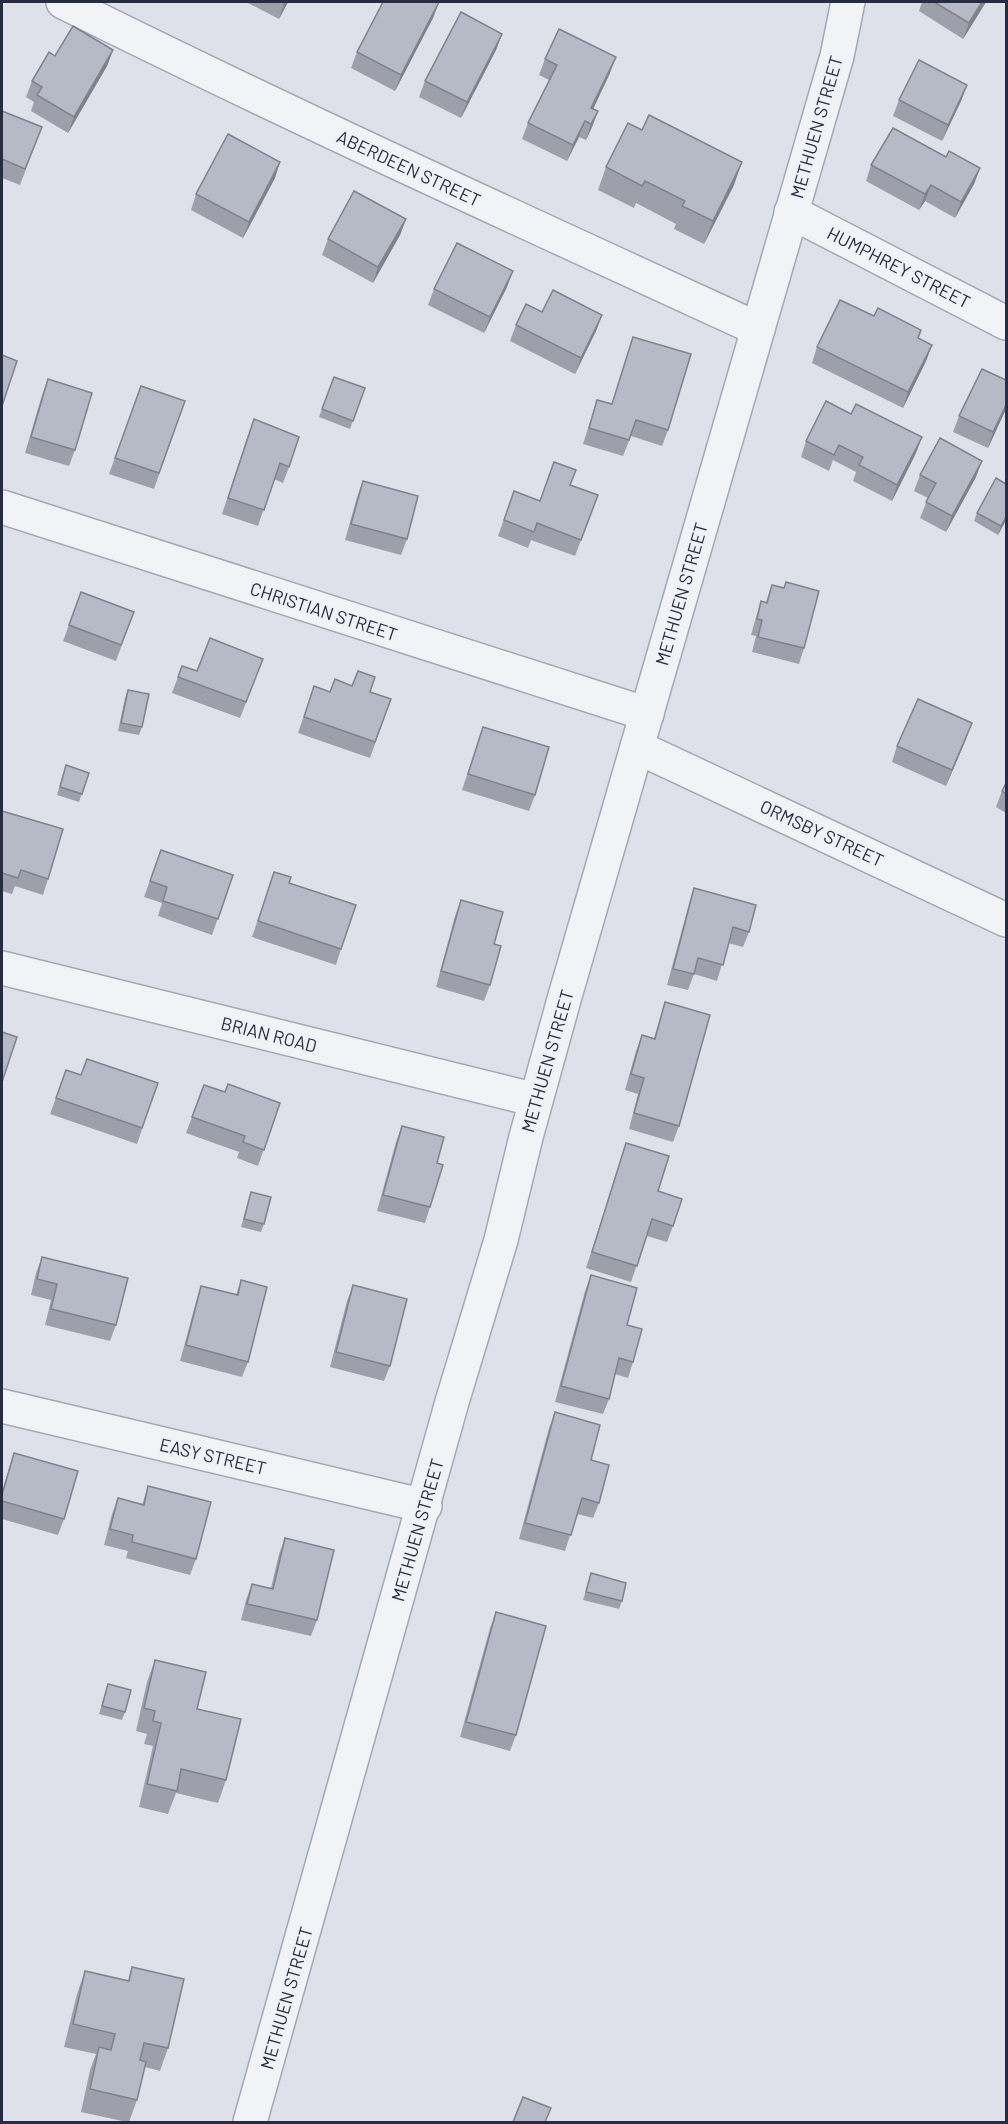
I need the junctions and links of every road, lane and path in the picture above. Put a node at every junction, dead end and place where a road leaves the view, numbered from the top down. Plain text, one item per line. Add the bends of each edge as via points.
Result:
1 (63, 2) edge
2 (848, 2) edge
3 (791, 212) junction
4 (1006, 322) edge
5 (758, 329) junction
6 (2, 507) edge
7 (646, 714) junction
8 (637, 747) junction
9 (1006, 920) edge
10 (2, 968) edge
11 (536, 1100) junction
12 (2, 1406) edge
13 (425, 1506) junction
14 (250, 2122) edge

1 - 5 street, ABERDEEN STREET
2 - 3 street, METHUEN STREET via 837,56
3 - 4 street, HUMPHREY STREET
3 - 5 street, METHUEN STREET
5 - 7 street, METHUEN STREET
6 - 7 street, CHRISTIAN STREET
7 - 8 street, METHUEN STREET
8 - 9 street, ORMSBY STREET
8 - 11 street, METHUEN STREET
10 - 11 street, BRIAN ROAD
11 - 13 street, METHUEN STREET
12 - 13 street, EASY STREET
13 - 14 street, METHUEN STREET

